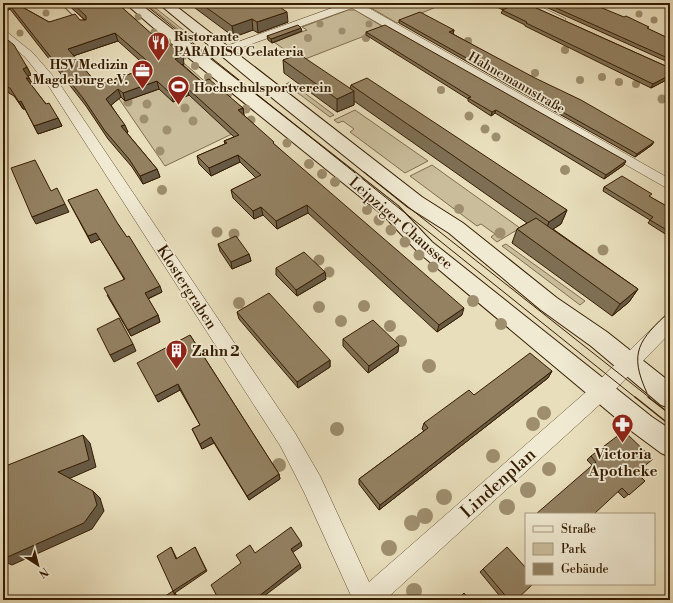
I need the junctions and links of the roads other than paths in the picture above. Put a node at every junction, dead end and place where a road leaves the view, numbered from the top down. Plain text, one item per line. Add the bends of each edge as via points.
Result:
1 (63, 3) edge
2 (131, 3) edge
3 (164, 3) edge
4 (353, 3) edge
5 (525, 3) edge
6 (568, 23) edge
7 (86, 26) edge
8 (3, 34) edge
9 (224, 50) junction
10 (200, 59) junction
11 (670, 185) edge
12 (670, 322) edge
13 (628, 364) junction
14 (601, 391) junction
15 (670, 397) edge
16 (670, 444) edge
17 (366, 600) edge

1 - 7 lane
2 - 10 main road, Leipziger Chaussee
3 - 9 main road, Leipziger Chaussee
4 - 9 street
4 - 11 street, Hahnemannstraße
5 - 6 street
8 - 17 street, Klostergraben via 29,55 55,86 288,440 312,484
9 - 10 street
9 - 13 main road, Leipziger Chaussee via 415,202 456,228
10 - 14 main road, Leipziger Chaussee via 391,211 426,247
12 - 13 street, Lindenplan
13 - 14 street, Lindenplan
13 - 15 main road, Leipziger Chaussee
14 - 16 main road, Leipziger Chaussee
14 - 17 street, Lindenplan

